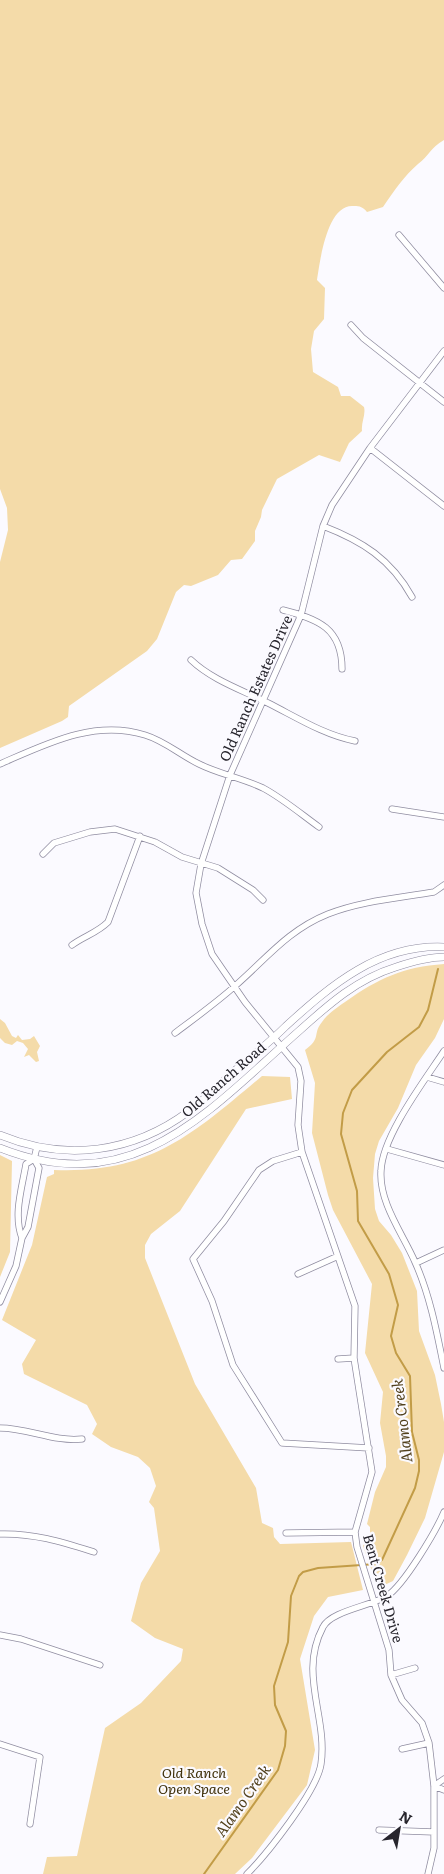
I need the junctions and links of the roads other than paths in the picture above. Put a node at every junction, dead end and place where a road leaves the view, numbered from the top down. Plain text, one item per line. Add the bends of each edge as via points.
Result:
1 (399, 235) dead end
2 (444, 288) edge
3 (351, 325) dead end
4 (444, 351) edge
5 (420, 384) junction
6 (444, 402) edge
7 (370, 448) junction
8 (444, 506) edge
9 (323, 526) junction
10 (412, 597) dead end
11 (283, 610) dead end
12 (301, 615) junction
13 (191, 660) dead end
14 (342, 669) dead end
15 (263, 701) junction
16 (356, 741) dead end
17 (0, 764) edge
18 (230, 775) junction
19 (392, 809) dead end
20 (444, 817) edge
21 (319, 827) dead end
22 (140, 836) junction
23 (43, 854) dead end
24 (201, 864) junction
25 (444, 885) edge
26 (264, 900) dead end
27 (72, 945) dead end
28 (444, 947) edge
29 (444, 957) edge
30 (234, 987) junction
31 (174, 1033) dead end
32 (274, 1037) junction
33 (282, 1045) junction
34 (444, 1051) edge
35 (427, 1077) junction
36 (444, 1082) edge
37 (0, 1135) edge
38 (37, 1147) junction
39 (0, 1148) edge
40 (387, 1149) junction
41 (302, 1152) junction
42 (34, 1159) junction
43 (444, 1166) edge
44 (22, 1238) junction
45 (444, 1250) edge
46 (336, 1258) junction
47 (416, 1263) junction
48 (298, 1274) dead end
49 (0, 1302) edge
50 (442, 1348) edge
51 (354, 1358) junction
52 (338, 1359) dead end
53 (444, 1368) edge
54 (0, 1428) edge
55 (82, 1439) dead end
56 (369, 1448) junction
57 (444, 1512) edge
58 (355, 1532) junction
59 (286, 1533) dead end
60 (0, 1534) edge
61 (94, 1552) dead end
62 (375, 1603) junction
63 (0, 1635) edge
64 (100, 1665) dead end
65 (414, 1668) dead end
66 (391, 1675) junction
67 (429, 1743) junction
68 (0, 1744) edge
69 (402, 1748) dead end
70 (444, 1779) edge
71 (434, 1786) junction
72 (444, 1790) edge
73 (30, 1824) dead end
74 (379, 1830) dead end
75 (434, 1832) junction
76 (247, 1874) edge
77 (428, 1874) edge

1 - 2 street
3 - 5 street
4 - 5 street, Old Ranch Estates Drive
5 - 6 street
5 - 7 street, Old Ranch Estates Drive
7 - 8 street
7 - 9 street, Old Ranch Estates Drive via 346,482
9 - 10 street via 370,548 403,581
9 - 12 street, Old Ranch Estates Drive
11 - 12 street
12 - 14 street via 320,622 331,632 342,655
12 - 15 street, Old Ranch Estates Drive
13 - 15 street via 203,671
15 - 16 street via 338,738
15 - 18 street, Old Ranch Estates Drive
17 - 18 street via 67,736 120,729 146,735 199,764
18 - 21 street via 263,788
18 - 24 street, Old Ranch Estates Drive
19 - 20 street
22 - 23 street via 115,829 90,832 54,843
22 - 24 street
22 - 27 street via 108,922 100,931
24 - 26 street via 218,868
24 - 30 street, Old Ranch Estates Drive via 196,893 202,924 212,954
25 - 30 street via 434,892 328,914 272,949
28 - 32 street, Old Ranch Road via 376,960 346,976 318,997
29 - 33 street, Old Ranch Road via 412,962 354,985
30 - 31 street
30 - 32 street, Old Ranch Estates Drive
32 - 33 street, Old Ranch Estates Drive
32 - 38 street, Old Ranch Road via 190,1110 145,1137 120,1146 90,1151
33 - 41 street, Bent Creek Drive via 298,1067 301,1081 298,1125
33 - 42 street, Old Ranch Road via 200,1119 150,1149 88,1163
34 - 35 street
35 - 36 street
35 - 40 street via 399,1121
37 - 38 street, Old Ranch Road
38 - 42 street
39 - 42 street, Old Ranch Road
40 - 43 street
40 - 47 street via 380,1170 384,1195
41 - 46 street, Bent Creek Drive
41 - 56 street via 272,1161 259,1170 224,1221 192,1259 212,1300 234,1365 282,1443
42 - 44 street via 39,1168 28,1227
42 - 44 street via 26,1164 20,1201 18,1226
44 - 49 street via 16,1266
45 - 47 street
46 - 48 street
46 - 51 street, Bent Creek Drive via 355,1306
47 - 50 street
50 - 53 street
51 - 52 street
51 - 56 street, Bent Creek Drive
54 - 55 street via 66,1441
56 - 58 street, Bent Creek Drive via 372,1472
57 - 62 street via 404,1579 389,1595
58 - 59 street
58 - 62 street, Bent Creek Drive
60 - 61 street via 48,1537
62 - 66 street, Bent Creek Drive via 389,1650
62 - 76 street via 333,1617 324,1625 311,1670 322,1742 321,1766 304,1800
63 - 64 street
65 - 66 street
66 - 67 street, Bent Creek Drive via 402,1700 422,1723
67 - 69 street
67 - 71 street, Bent Creek Drive
68 - 73 street via 40,1757
70 - 71 street
71 - 72 street
71 - 75 street, Bent Creek Drive
74 - 75 street
75 - 77 street, Bent Creek Drive

